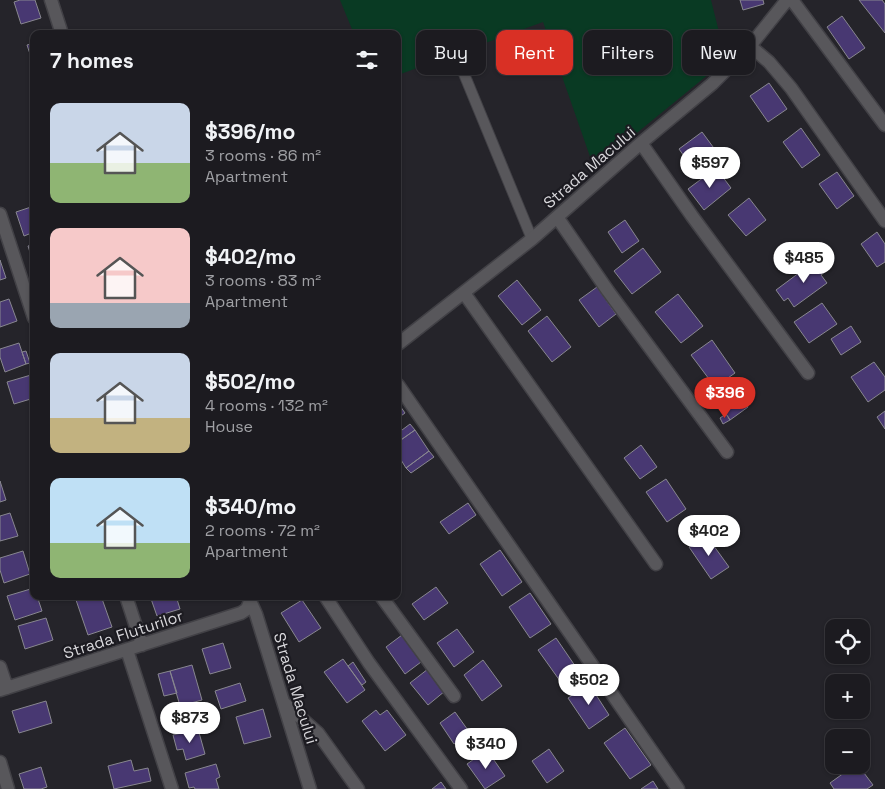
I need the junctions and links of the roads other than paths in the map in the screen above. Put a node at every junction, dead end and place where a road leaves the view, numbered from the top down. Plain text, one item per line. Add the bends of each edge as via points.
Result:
1 (51, 0) edge
2 (787, 0) edge
3 (792, 0) edge
4 (61, 30) edge
5 (755, 40) edge
6 (755, 50) edge
7 (464, 75) edge
8 (721, 75) edge
9 (885, 125) edge
10 (641, 143) junction
11 (0, 214) edge
12 (557, 217) junction
13 (885, 221) edge
14 (532, 239) junction
15 (464, 293) junction
16 (30, 306) edge
17 (401, 342) edge
18 (808, 373) dead end
19 (401, 388) edge
20 (727, 452) dead end
21 (656, 564) dead end
22 (127, 600) edge
23 (251, 600) edge
24 (328, 600) edge
25 (383, 600) edge
26 (142, 645) junction
27 (127, 650) junction
28 (0, 667) edge
29 (3, 689) edge
30 (454, 696) dead end
31 (284, 703) junction
32 (0, 762) edge
33 (8, 789) edge
34 (172, 789) edge
35 (310, 789) edge
36 (358, 789) edge
37 (461, 789) edge
38 (678, 789) edge

1 - 4 street
2 - 5 street, Strada Macului
3 - 9 street
6 - 13 street via 791,88
7 - 14 lane
8 - 10 street, Strada Macului
10 - 12 street, Strada Macului
10 - 18 street
11 - 16 street
12 - 14 street, Strada Macului
12 - 20 street
14 - 15 street, Strada Macului
15 - 17 street, Strada Macului
15 - 21 street
19 - 38 street
22 - 26 street
23 - 26 street, Strada Fluturilor via 241,613
23 - 31 street, Strada Macului
24 - 37 street via 369,663
25 - 30 street
26 - 27 street, Strada Fluturilor
27 - 29 street, Strada Fluturilor
27 - 34 street
28 - 29 street
31 - 35 street, Strada Macului
31 - 36 street via 318,733
32 - 33 street

